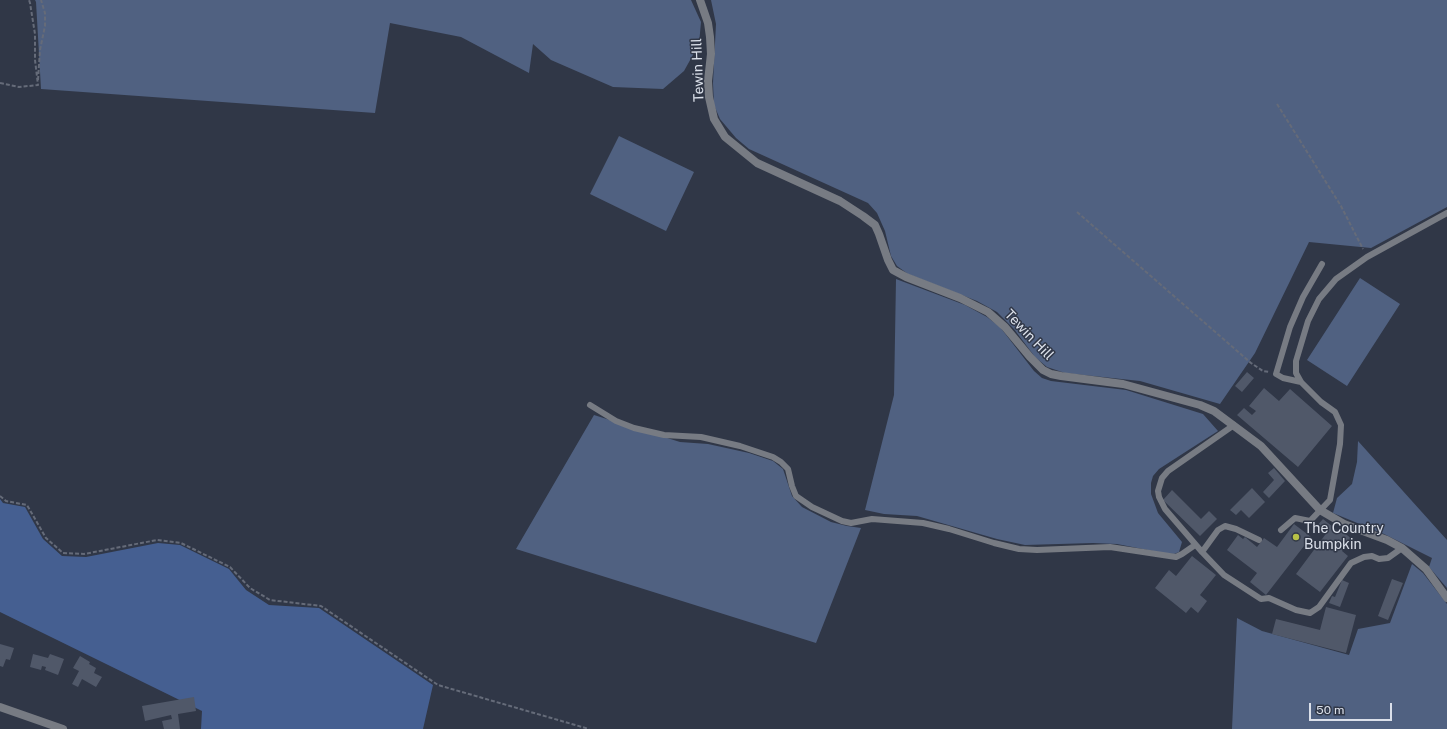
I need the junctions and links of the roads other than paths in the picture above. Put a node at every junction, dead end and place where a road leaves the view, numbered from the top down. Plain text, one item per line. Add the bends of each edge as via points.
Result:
1 (700, 0) edge
2 (1447, 213) edge
3 (1322, 264) dead end
4 (1300, 382) junction
5 (590, 405) dead end
6 (1234, 425) junction
7 (1320, 510) junction
8 (1281, 530) dead end
9 (1259, 540) dead end
10 (1195, 545) junction
11 (1402, 548) junction
12 (1202, 552) junction
13 (1447, 598) edge
14 (0, 707) edge
15 (63, 729) edge

1 - 6 street, Tewin Hill via 710,37 708,80 714,119 725,137 757,163 840,201 863,216 875,225 893,270 988,312 1005,326 1043,370 1061,376 1123,384 1200,405
2 - 4 lane via 1368,257 1336,279 1316,305 1308,321 1296,361 1296,373
3 - 4 lane via 1290,327 1276,374
4 - 7 lane via 1335,412 1341,425 1330,500
5 - 10 lane via 616,421 634,428 664,435 701,437 773,457 788,469 796,496 812,507 851,524 872,520 923,523 1019,549 1110,547 1176,557
6 - 7 street, Tewin Hill via 1261,446
6 - 10 lane via 1168,471 1160,484 1159,497 1165,508
7 - 8 lane via 1310,521 1295,518
7 - 11 street, Tewin Hill via 1344,524 1388,540
9 - 12 lane via 1225,526 1218,530
10 - 12 lane
11 - 12 lane via 1388,558 1379,559 1372,556 1351,562 1319,607 1310,613 1269,598 1261,599 1224,575
11 - 13 street, Tewin Hill via 1426,569
14 - 15 street

